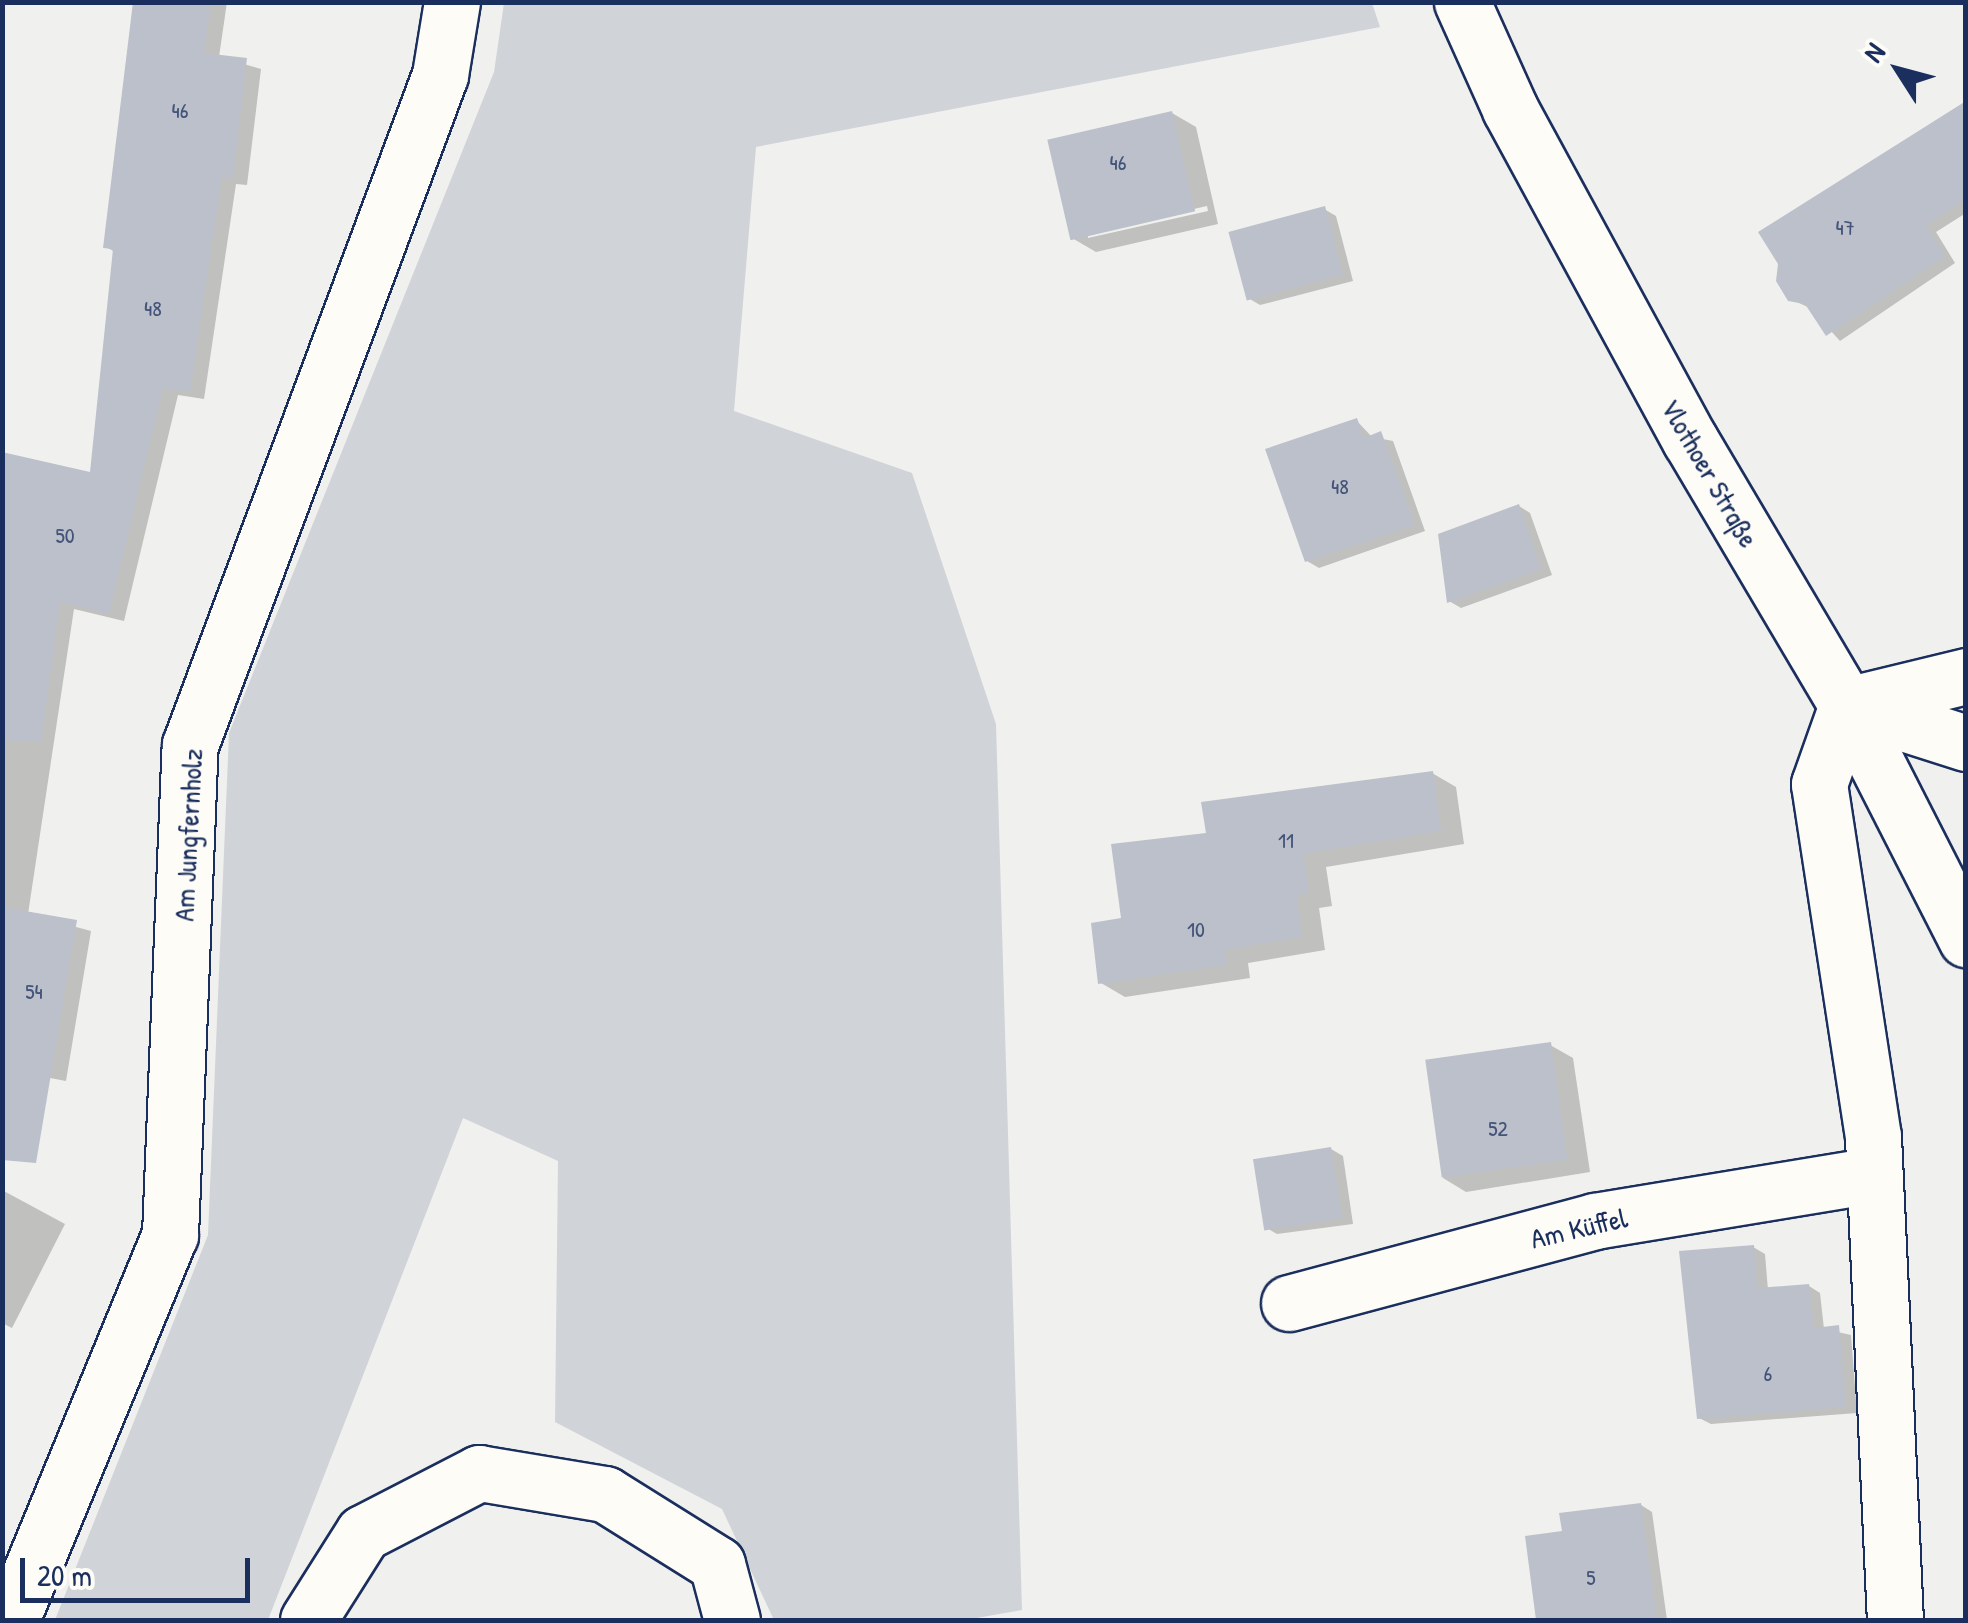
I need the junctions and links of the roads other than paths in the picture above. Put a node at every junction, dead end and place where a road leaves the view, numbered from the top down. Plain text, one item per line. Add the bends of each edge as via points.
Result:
1 (452, 2) edge
2 (1462, 2) edge
3 (1966, 676) edge
4 (1846, 705) junction
5 (1966, 743) edge
6 (1966, 939) edge
7 (1874, 1174) junction
8 (1289, 1302) dead end
9 (11, 1620) edge
10 (308, 1620) edge
11 (732, 1620) edge
12 (1895, 1620) edge

1 - 9 street, Am Jungfernholz via 440,75 190,746 170,1235
2 - 4 street, Vlothoer Straße via 1510,109 1680,423
3 - 4 street
4 - 5 street
4 - 6 street, Vlothoer Straße
4 - 7 street via 1819,784
7 - 8 street, Am Küffel via 1595,1222
7 - 12 street
10 - 11 street via 362,1532 479,1473 605,1494 717,1564

